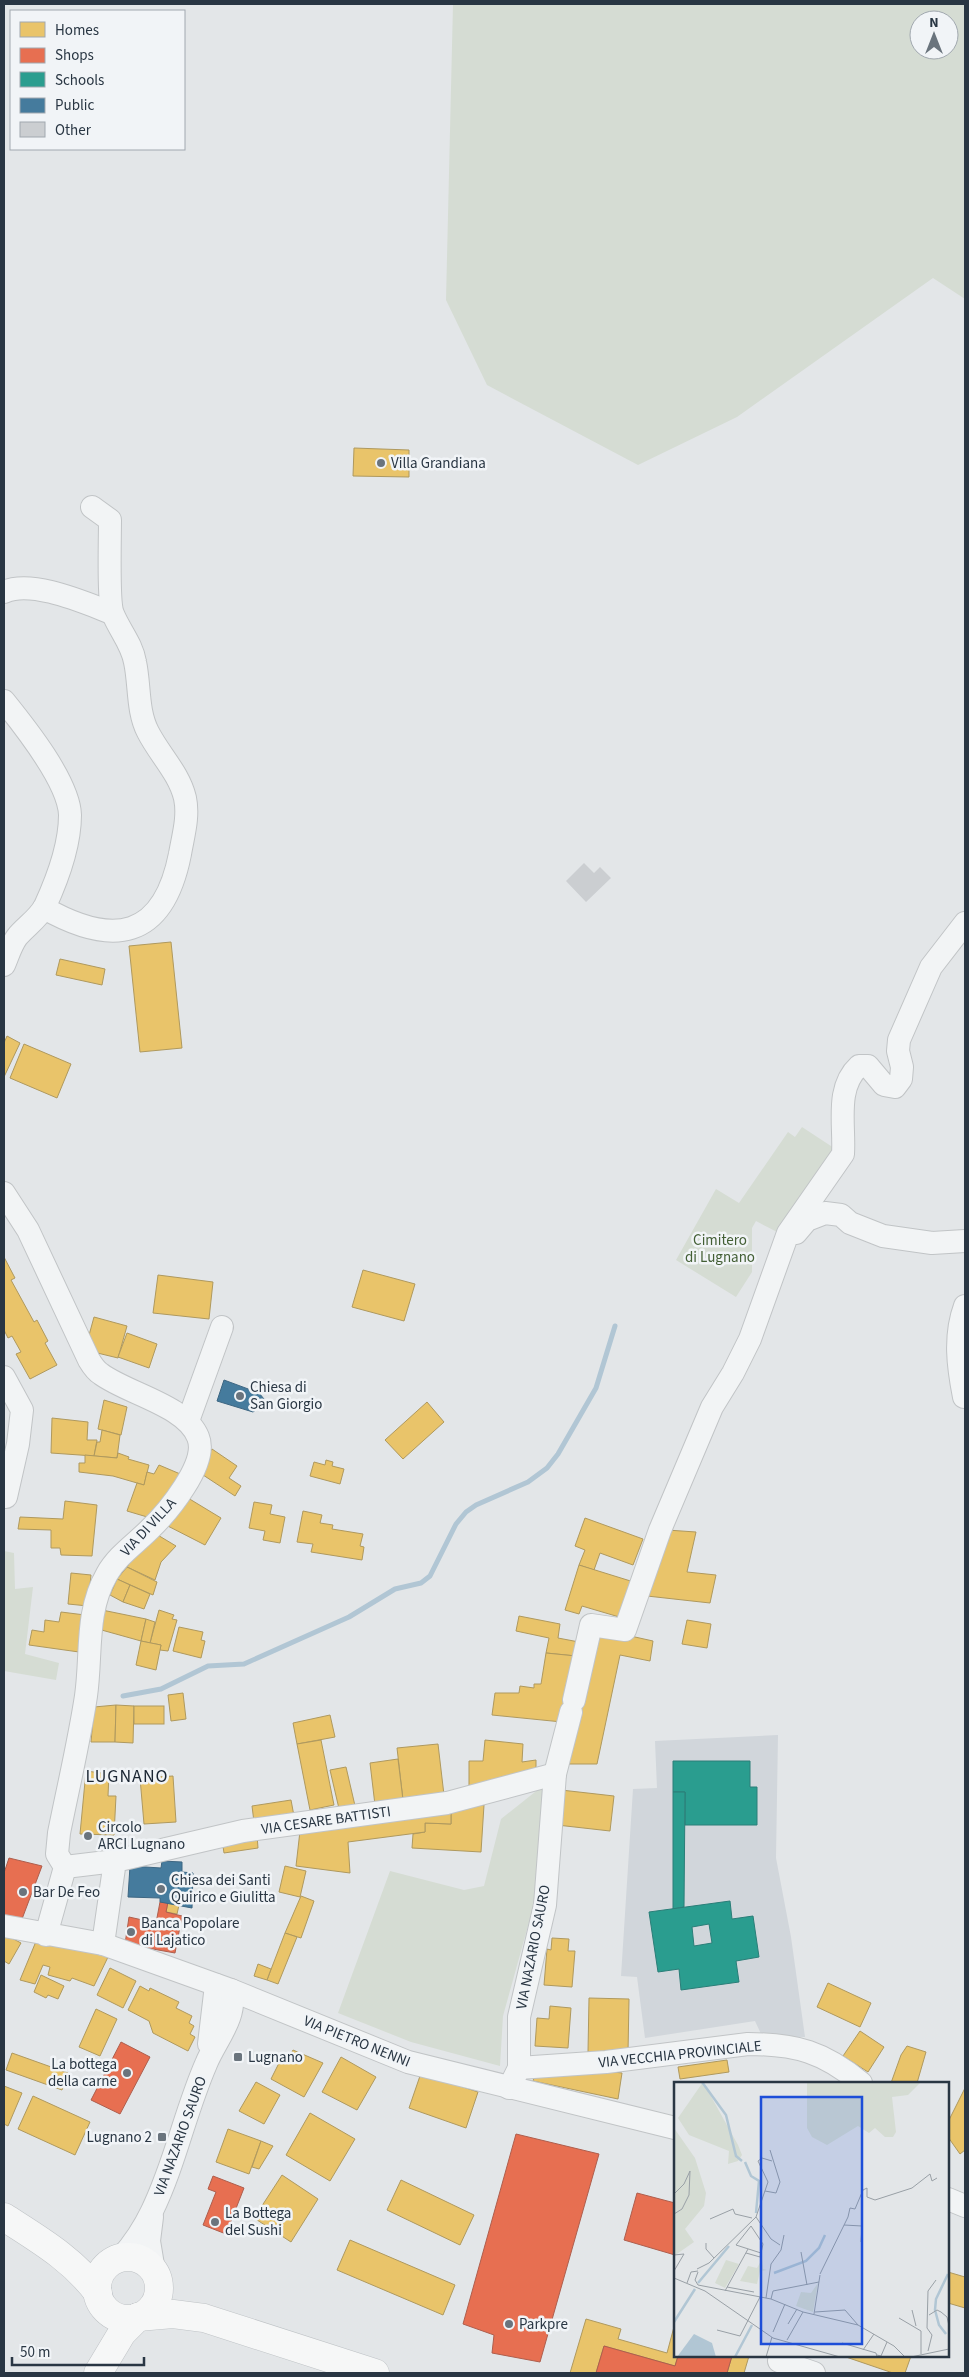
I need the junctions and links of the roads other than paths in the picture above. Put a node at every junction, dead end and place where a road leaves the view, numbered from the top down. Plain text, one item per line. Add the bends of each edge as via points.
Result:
1 (92, 507) dead end
2 (4, 592) edge
3 (112, 613) junction
4 (4, 701) edge
5 (44, 908) junction
6 (965, 923) edge
7 (4, 965) edge
8 (4, 1193) edge
9 (965, 1241) edge
10 (781, 1250) junction
11 (965, 1306) edge
12 (222, 1327) dead end
13 (4, 1377) edge
14 (964, 1397) edge
15 (188, 1421) junction
16 (5, 1497) edge
17 (555, 1774) junction
18 (116, 1861) junction
19 (65, 1867) junction
20 (4, 1926) edge
21 (46, 1935) junction
22 (103, 1944) junction
23 (224, 1988) junction
24 (264, 2003) junction
25 (225, 2027) junction
26 (206, 2063) junction
27 (519, 2068) junction
28 (860, 2082) edge
29 (509, 2088) junction
30 (674, 2128) edge
31 (949, 2199) edge
32 (965, 2206) edge
33 (153, 2209) junction
34 (4, 2217) edge
35 (50, 2245) junction
36 (117, 2259) junction
37 (157, 2278) junction
38 (101, 2300) junction
39 (138, 2317) junction
40 (204, 2318) junction
41 (780, 2361) dead end
42 (97, 2373) edge
43 (375, 2373) edge
44 (814, 2373) edge

1 - 3 street via 110,520
2 - 3 street via 12,588 36,590 71,597
3 - 5 street via 126,636 135,661 142,715 148,732 168,762 184,797 186,815 178,861 170,888 159,906 145,923 123,931 90,930
4 - 5 street via 40,749 68,804 69,833
5 - 7 street via 16,938
6 - 10 street via 931,968 899,1040 901,1079 894,1087 884,1085 868,1066 858,1066 853,1071 844,1096 841,1118 842,1154 788,1233
8 - 15 street via 28,1230 96,1369 101,1375
9 - 10 street via 932,1242 884,1236 850,1223 841,1215 825,1213 807,1220
10 - 17 street via 750,1339 712,1407 660,1530 625,1630 591,1625
11 - 14 street via 958,1333
12 - 15 street
13 - 16 street via 22,1410 18,1444
15 - 19 street, VIA DI VILLA via 199,1438 201,1452 186,1485 151,1528 114,1563 96,1602 91,1622 86,1695 59,1834 57,1854
17 - 18 street, VIA CESARE BATTISTI via 447,1803 243,1831
17 - 27 street, VIA NAZARIO SAURO via 545,1904 519,2017
18 - 19 street, VIA CESARE BATTISTI
18 - 22 street
19 - 21 street
20 - 21 street, VIA PIETRO NENNI
21 - 22 street, VIA PIETRO NENNI
22 - 23 street, VIA PIETRO NENNI
23 - 24 street, VIA PIETRO NENNI
23 - 25 street, VIA NAZARIO SAURO via 231,2008
23 - 26 street, VIA NAZARIO SAURO
24 - 25 street, VIA NAZARIO SAURO via 243,2010
24 - 29 street, VIA PIETRO NENNI via 408,2062
25 - 26 street, VIA NAZARIO SAURO
26 - 33 street, VIA NAZARIO SAURO
27 - 28 street, VIA VECCHIA PROVINCIALE via 768,2044 811,2051 834,2062
27 - 29 street, VIA NAZARIO SAURO
29 - 30 street, VIA PIETRO NENNI
31 - 32 street
33 - 36 street, VIA NAZARIO SAURO via 141,2233
33 - 37 street, VIA NAZARIO SAURO via 149,2241
34 - 35 main road
35 - 36 main road via 90,2257
35 - 38 main road via 81,2273
36 - 37 main road via 138,2258 148,2263
36 - 38 main road via 101,2272
37 - 39 main road via 156,2301 152,2308
37 - 40 main road
38 - 39 main road via 117,2316
38 - 42 main road via 104,2323
39 - 40 main road via 173,2314
39 - 42 main road via 122,2332
40 - 43 main road
41 - 44 street

